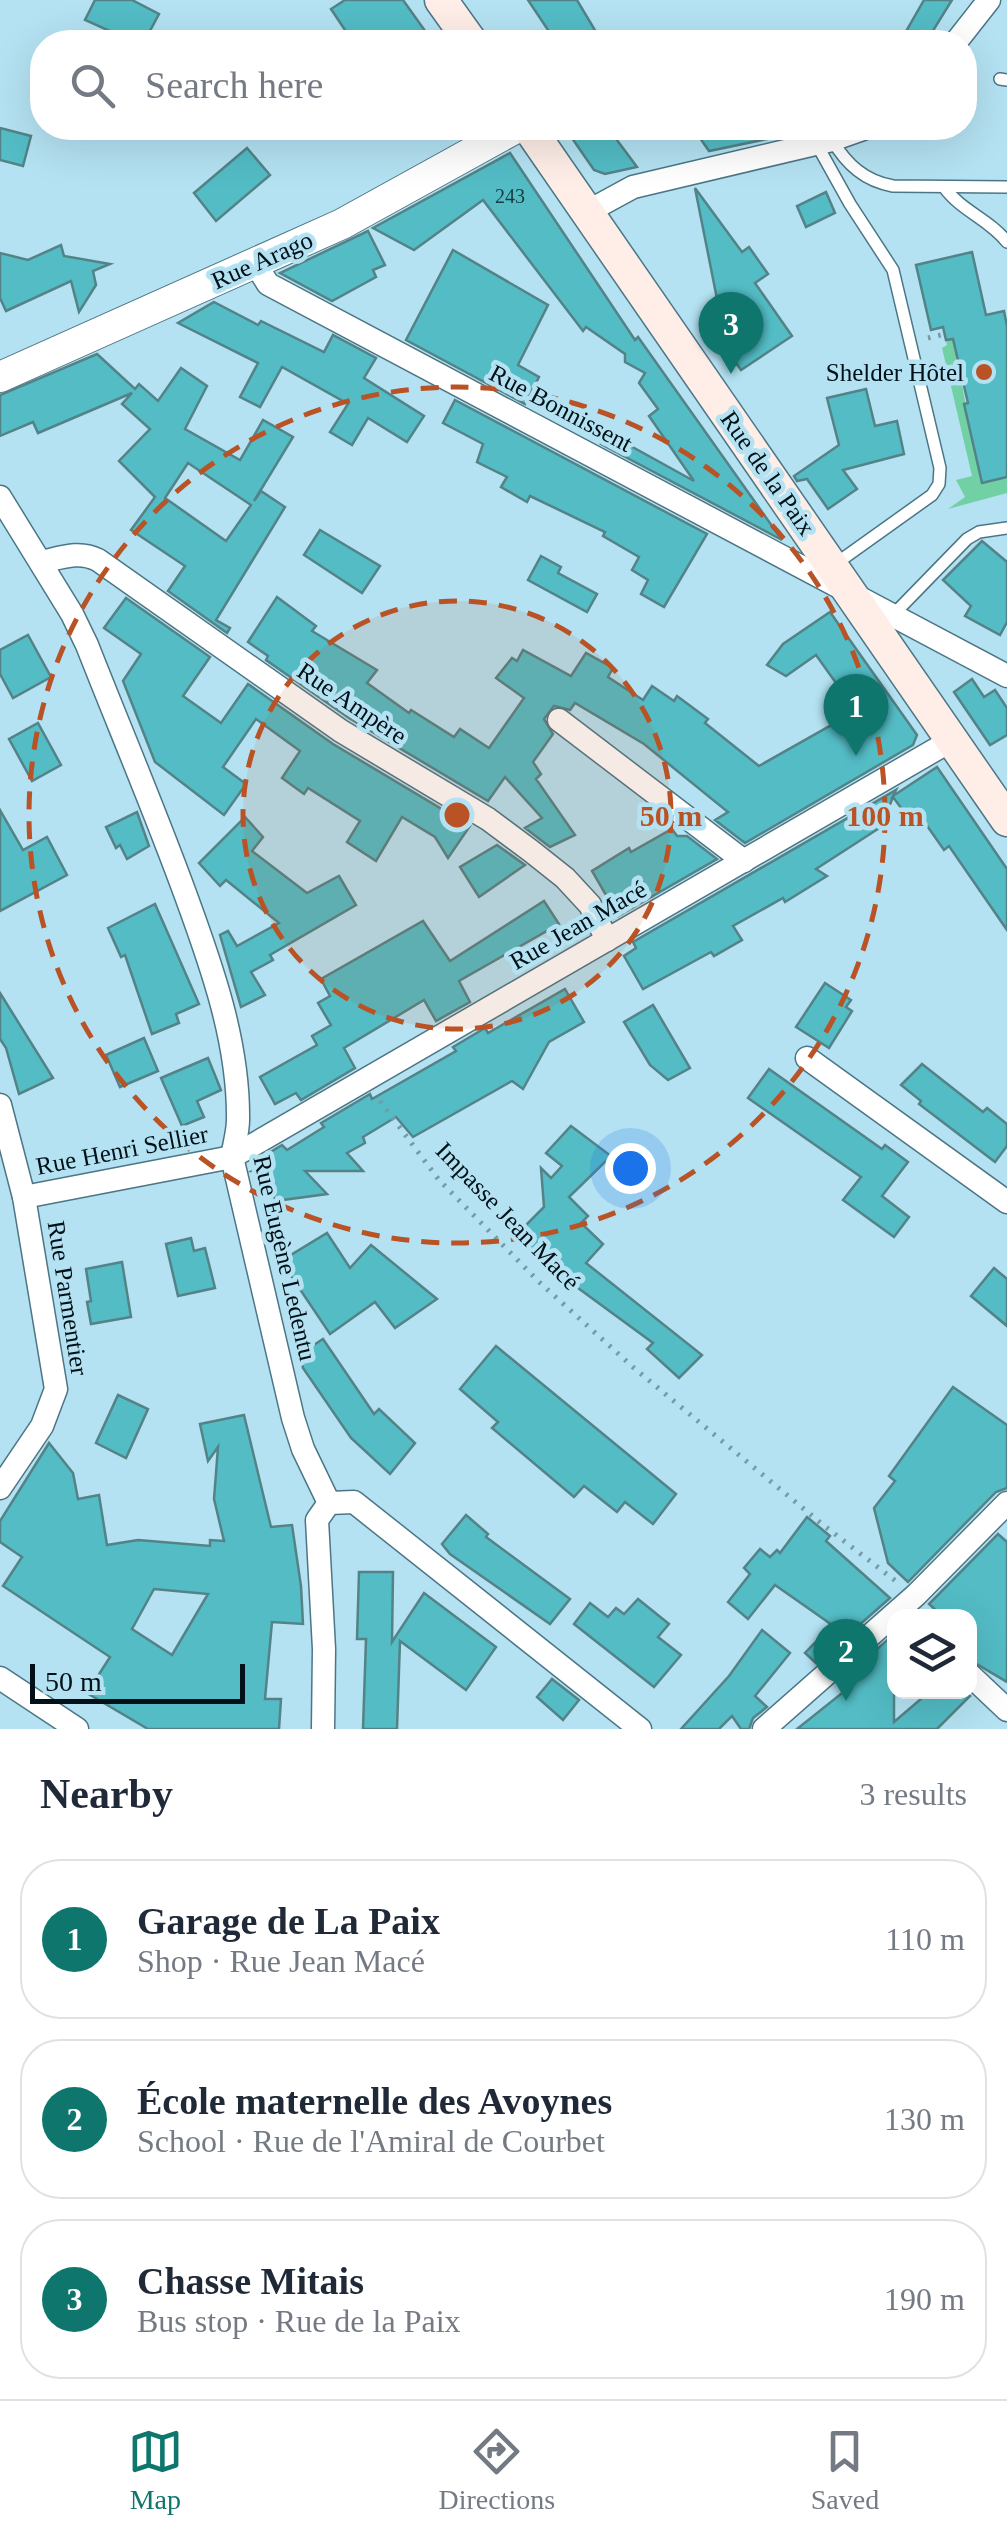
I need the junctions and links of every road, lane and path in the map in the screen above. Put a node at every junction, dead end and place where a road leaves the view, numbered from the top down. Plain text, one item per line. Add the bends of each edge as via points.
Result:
1 (441, 0) edge
2 (989, 0) edge
3 (462, 30) edge
4 (965, 30) edge
5 (494, 140) edge
6 (537, 140) edge
7 (830, 140) edge
8 (824, 142) junction
9 (944, 187) junction
10 (1007, 187) edge
11 (588, 212) junction
12 (1005, 237) edge
13 (255, 263) junction
14 (0, 377) edge
15 (0, 497) edge
16 (1007, 528) edge
17 (41, 562) junction
18 (841, 579) junction
19 (894, 616) junction
20 (1007, 676) edge
21 (559, 720) dead end
22 (952, 740) junction
23 (1007, 820) edge
24 (744, 861) junction
25 (607, 940) junction
26 (806, 1058) dead end
27 (364, 1081) junction
28 (0, 1104) edge
29 (232, 1157) junction
30 (24, 1197) junction
31 (1007, 1202) edge
32 (0, 1488) edge
33 (329, 1502) junction
34 (1007, 1503) edge
35 (907, 1607) edge
36 (0, 1678) edge
37 (977, 1682) edge
38 (1007, 1710) edge
39 (77, 1729) edge
40 (323, 1729) edge
41 (640, 1729) edge
42 (764, 1729) edge

1 - 3 main road
2 - 4 street
5 - 13 street, Rue Arago via 342,224
6 - 11 main road, Rue de la Paix
7 - 8 street
8 - 9 lane via 875,182
8 - 11 street via 633,187
8 - 18 lane via 850,204 892,270 940,477 936,490
9 - 10 lane
9 - 12 lane
11 - 18 main road, Rue de la Paix
13 - 14 street, Rue Arago
13 - 18 street, Rue Bonnissent via 268,284
15 - 17 street, Rue Eugène Ledentu
16 - 19 lane via 968,539
17 - 25 street, Rue Ampère via 88,554 341,731 488,819 566,878 590,905
17 - 29 street, Rue Eugène Ledentu via 86,646 212,968 235,1084 239,1122
18 - 19 street, Rue Bonnissent
18 - 22 main road, Rue de la Paix
19 - 20 street, Rue Bonnissent
21 - 24 street
22 - 23 main road, Rue de la Paix
22 - 24 street, Rue Jean Macé
24 - 25 street, Rue Jean Macé
25 - 27 street, Rue Jean Macé
26 - 31 street
27 - 29 street, Rue Jean Macé
27 - 35 path, Impasse Jean Macé via 439,1180 538,1281 822,1524
28 - 30 street, Rue Parmentier
29 - 30 street, Rue Henri Sellier
29 - 33 street, Rue Eugène Ledentu via 293,1418
30 - 32 street, Rue Parmentier via 56,1389 42,1426
33 - 40 street via 318,1520
33 - 41 street via 354,1502
34 - 35 street
35 - 42 street
36 - 39 street
37 - 38 street

